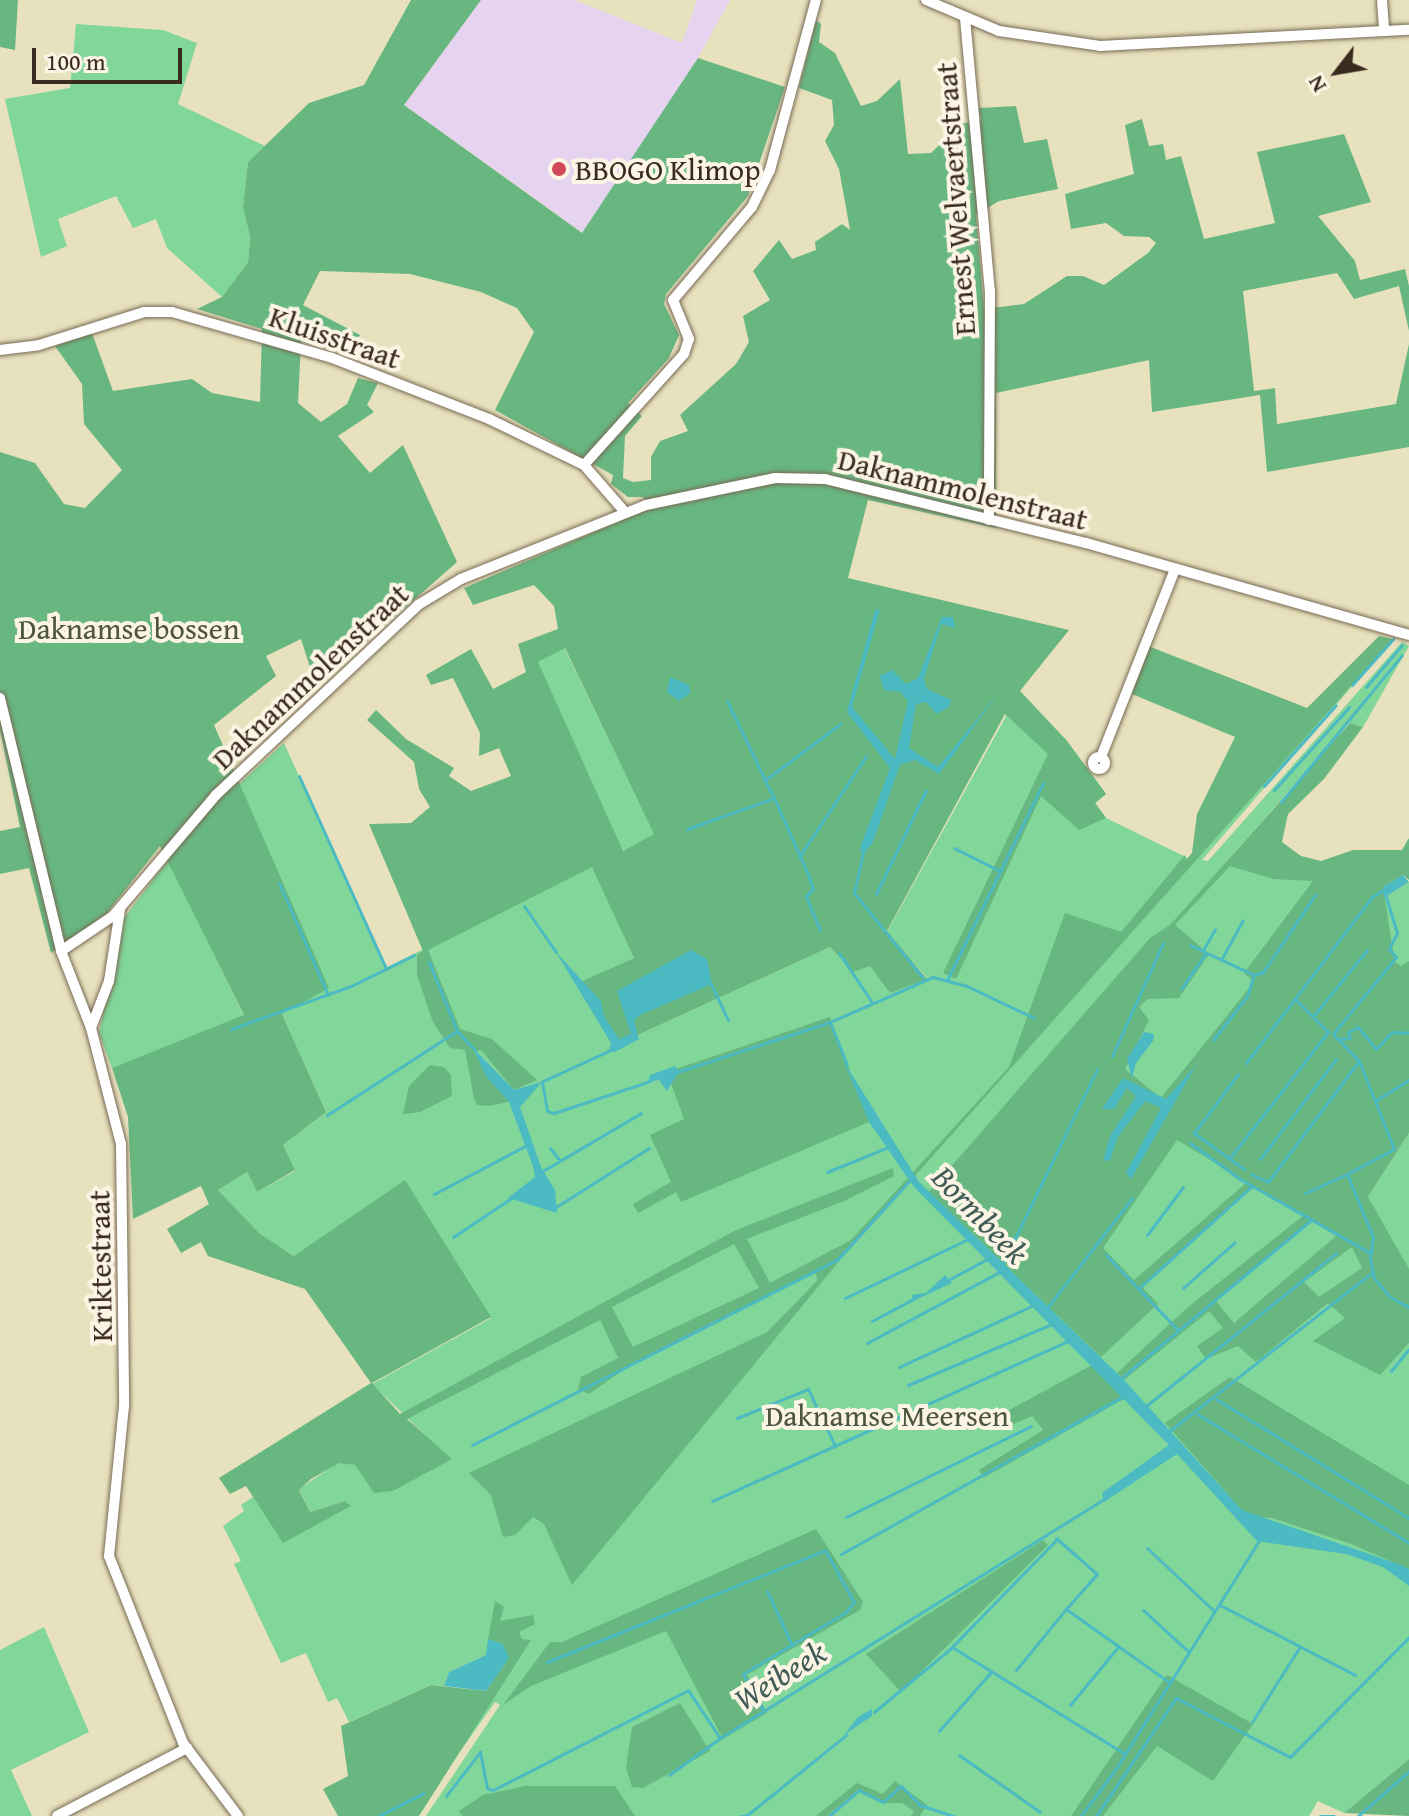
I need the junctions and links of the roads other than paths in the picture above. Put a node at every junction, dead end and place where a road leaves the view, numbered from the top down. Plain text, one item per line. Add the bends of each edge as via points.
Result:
1 (816, 0) edge
2 (926, 0) edge
3 (1382, 0) edge
4 (944, 3) edge
5 (965, 18) junction
6 (1409, 30) edge
7 (1384, 31) junction
8 (0, 350) edge
9 (584, 465) junction
10 (624, 511) junction
11 (989, 520) junction
12 (1175, 569) junction
13 (1409, 635) edge
14 (0, 698) edge
15 (1101, 757) dead end
16 (121, 906) junction
17 (61, 951) junction
18 (91, 1028) junction
19 (187, 1748) junction
20 (57, 1816) edge
21 (238, 1816) edge

1 - 9 street via 770,170 752,207 673,300 689,339 684,354
2 - 4 street
3 - 7 street
4 - 5 street
5 - 7 street via 999,31 1100,46
5 - 11 street, Ernest Welvaertstraat via 990,283
6 - 7 street
8 - 9 street, Kluisstraat via 39,345 144,312 172,312 332,358 489,419
9 - 10 street, Kluisstraat
10 - 11 street, Daknammolenstraat via 796,476
10 - 16 street, Daknammolenstraat via 461,579 418,605 216,795
11 - 12 street, Daknammolenstraat
12 - 13 street, Daknammolenstraat
12 - 15 street
14 - 17 street, Kriktestraat
16 - 17 street, Daknammolenstraat
16 - 18 street via 109,981
17 - 18 street, Kriktestraat
18 - 19 street, Kriktestraat via 121,1144 124,1213 124,1406 109,1556
19 - 20 street
19 - 21 street, Kriktestraat

